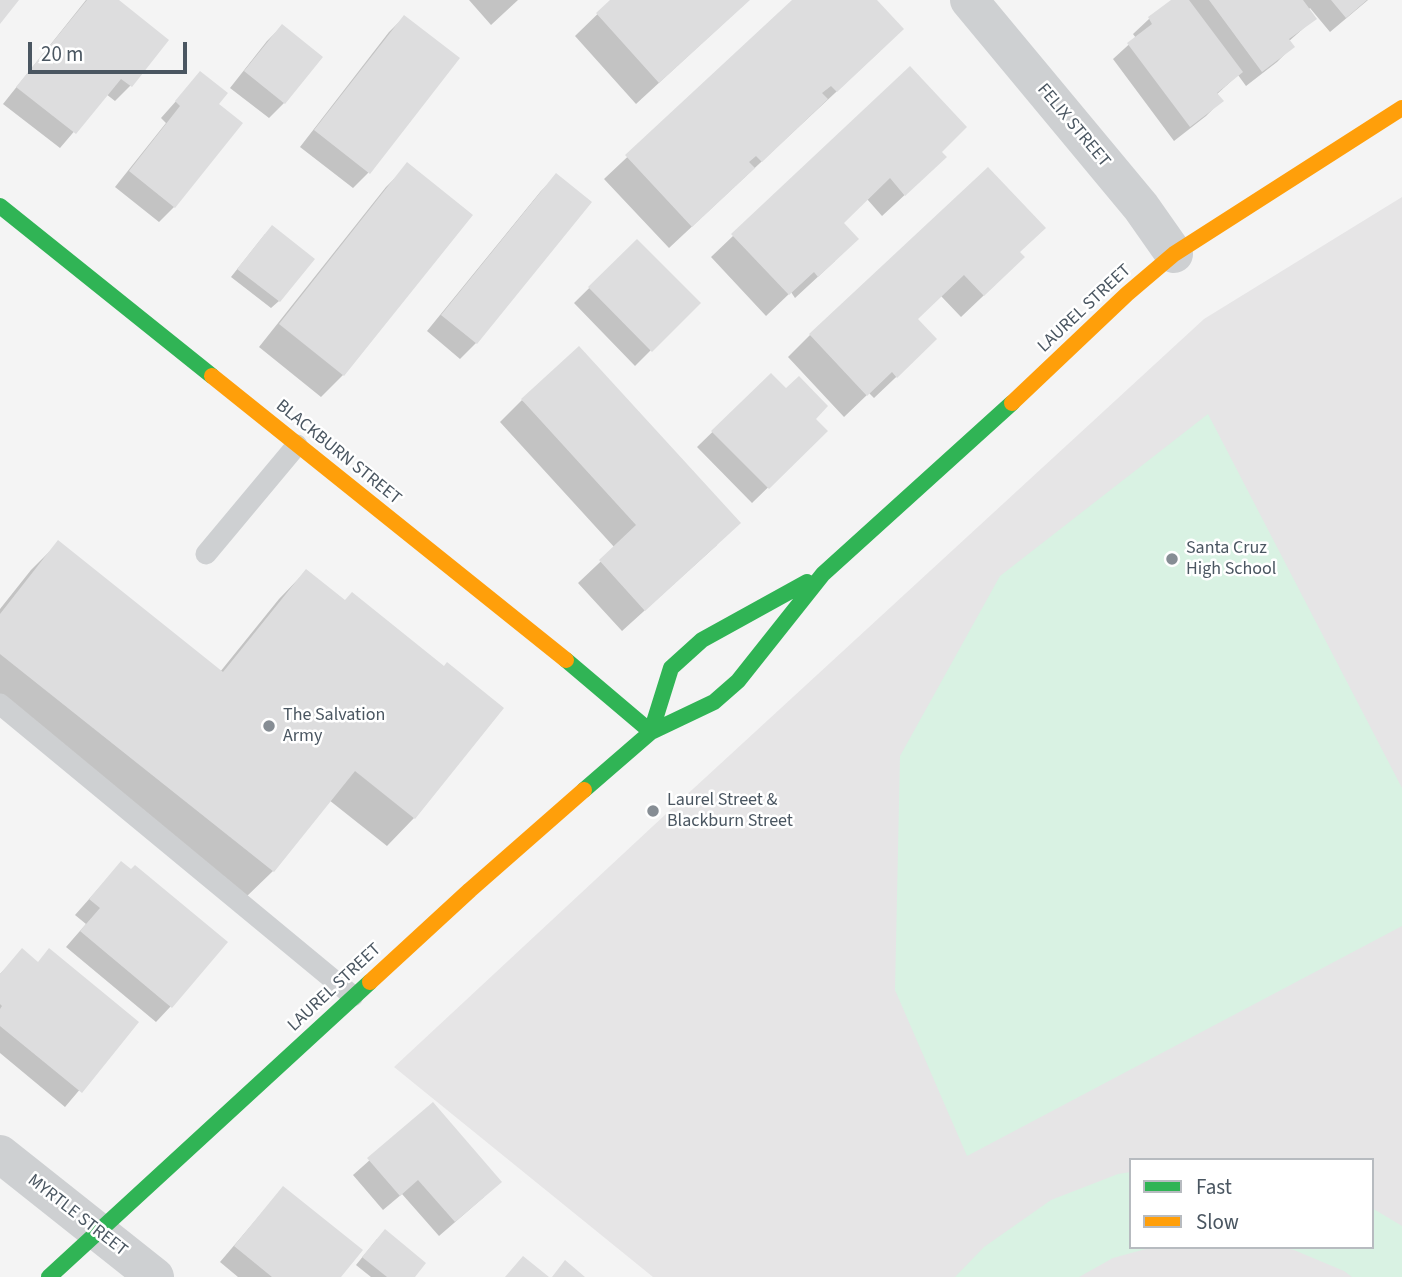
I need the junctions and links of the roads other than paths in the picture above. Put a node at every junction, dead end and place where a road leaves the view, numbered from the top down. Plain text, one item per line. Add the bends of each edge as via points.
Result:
1 (968, 0) edge
2 (1402, 108) edge
3 (0, 206) edge
4 (1174, 254) junction
5 (297, 445) junction
6 (206, 554) dead end
7 (823, 574) junction
8 (0, 704) edge
9 (651, 732) junction
10 (353, 996) junction
11 (0, 1154) edge
12 (98, 1233) junction
13 (49, 1277) edge
14 (155, 1277) edge

1 - 4 street, FELIX STREET via 1141,207
2 - 4 main road, LAUREL STREET
3 - 5 main road, BLACKBURN STREET
4 - 7 main road, LAUREL STREET
5 - 6 lane
5 - 9 main road, BLACKBURN STREET
7 - 9 main road, LAUREL STREET via 738,681 714,702
7 - 9 main road, LAUREL STREET via 702,640 671,668
8 - 10 lane
9 - 10 main road, LAUREL STREET
10 - 12 main road, LAUREL STREET
11 - 12 street, MYRTLE STREET
12 - 13 main road, LAUREL STREET
12 - 14 street, MYRTLE STREET

